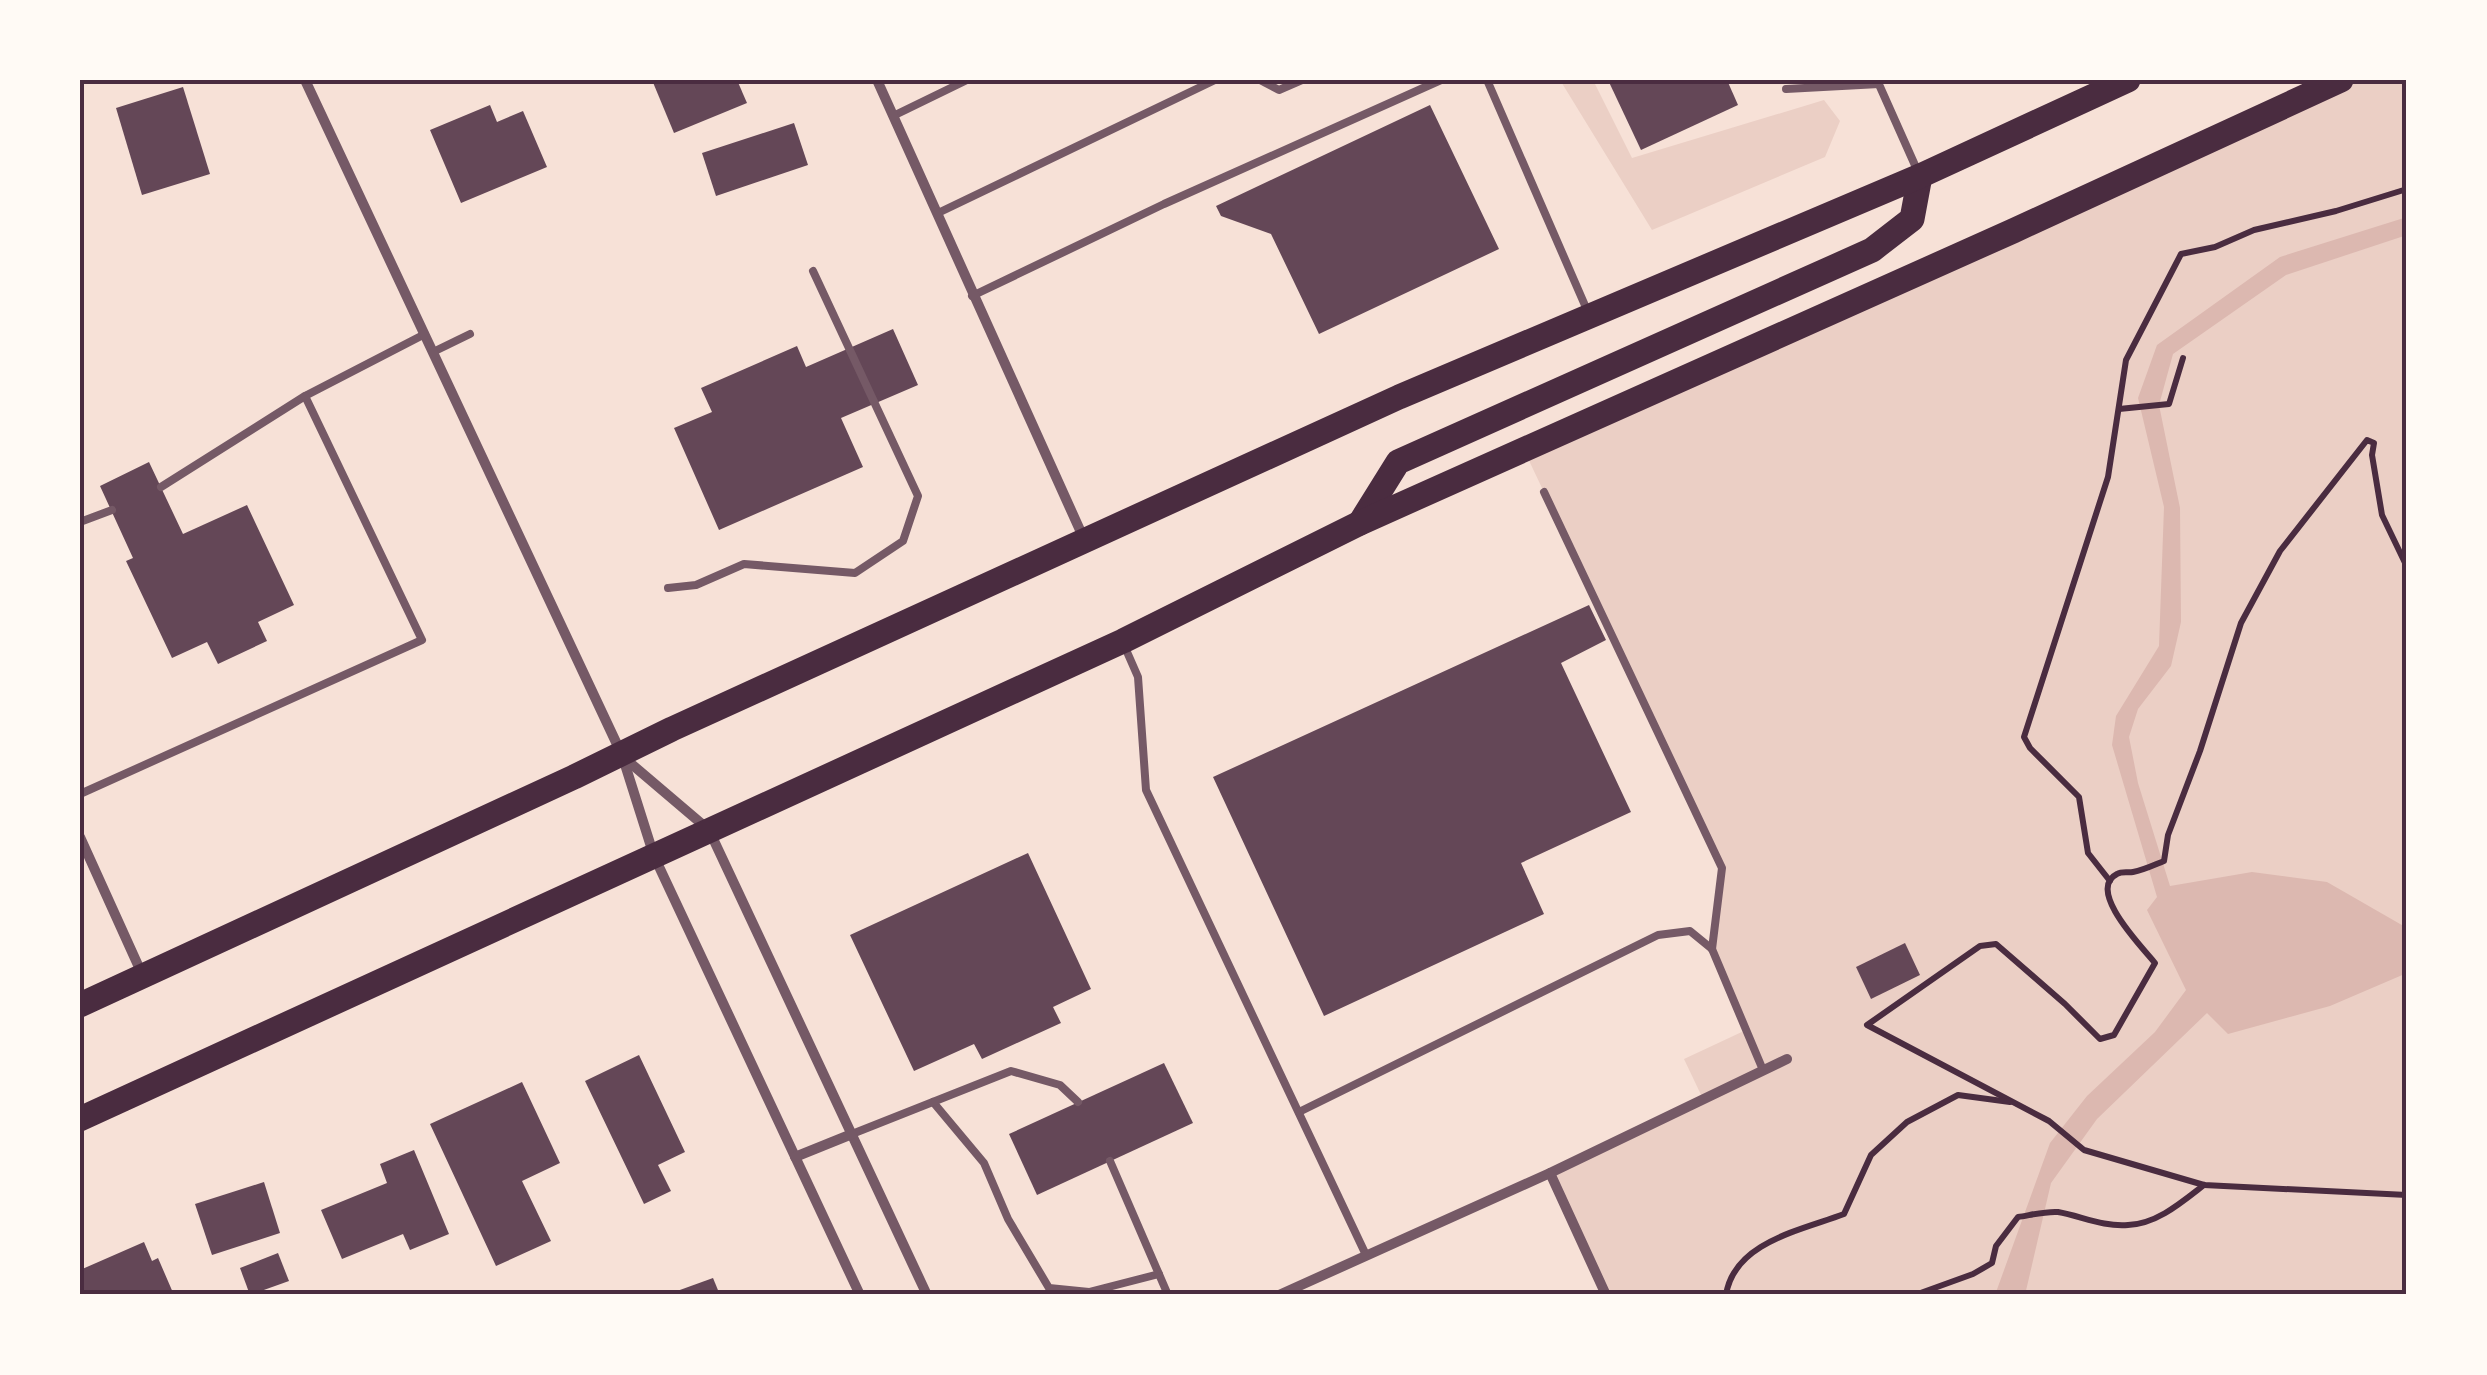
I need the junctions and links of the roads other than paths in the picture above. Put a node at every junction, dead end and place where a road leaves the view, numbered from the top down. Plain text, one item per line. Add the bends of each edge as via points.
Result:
1 (305, 80) edge
2 (877, 80) edge
3 (967, 80) edge
4 (1215, 80) edge
5 (1260, 80) edge
6 (1302, 80) edge
7 (1441, 80) edge
8 (1487, 80) edge
9 (2128, 80) edge
10 (2341, 80) edge
11 (1878, 82) edge
12 (1786, 89) dead end
13 (894, 116) junction
14 (1920, 176) junction
15 (938, 213) junction
16 (813, 271) dead end
17 (972, 296) junction
18 (1590, 316) junction
19 (424, 334) junction
20 (470, 334) dead end
21 (432, 352) junction
22 (305, 396) junction
23 (161, 487) dead end
24 (1544, 492) dead end
25 (112, 510) dead end
26 (80, 522) edge
27 (1360, 523) junction
28 (1085, 540) junction
29 (668, 588) dead end
30 (1123, 641) junction
31 (622, 755) junction
32 (80, 794) edge
33 (710, 830) junction
34 (80, 837) edge
35 (654, 856) junction
36 (1712, 949) junction
37 (142, 975) junction
38 (80, 1004) edge
39 (1787, 1059) dead end
40 (1763, 1070) junction
41 (933, 1102) junction
42 (1078, 1102) dead end
43 (1298, 1112) junction
44 (80, 1119) edge
45 (852, 1134) junction
46 (796, 1157) junction
47 (1110, 1161) dead end
48 (1550, 1173) junction
49 (1366, 1255) junction
50 (1159, 1274) junction
51 (860, 1295) edge
52 (927, 1295) edge
53 (1168, 1295) edge
54 (1279, 1295) edge
55 (1606, 1295) edge

1 - 19 street
2 - 13 street
3 - 13 lane
4 - 15 lane
5 - 6 lane via 1279,90
7 - 17 lane
8 - 18 lane
9 - 14 main road
10 - 27 main road
11 - 12 lane
11 - 14 lane
13 - 15 street
14 - 18 main road
14 - 27 main road via 1912,219 1872,250 1398,462
15 - 17 street
16 - 29 lane via 918,496 903,541 855,573 744,564 696,585
17 - 28 street
18 - 28 main road
19 - 21 street
19 - 22 lane
20 - 21 lane
21 - 31 street
22 - 23 lane
22 - 32 lane via 422,640
24 - 36 lane via 1722,868
25 - 26 lane
27 - 30 main road
28 - 31 main road
30 - 33 main road
30 - 43 lane via 1138,676 1146,790
31 - 33 street
31 - 35 street
31 - 37 main road
33 - 35 main road
33 - 45 street
34 - 37 street
35 - 44 main road
35 - 46 street
36 - 40 lane
36 - 43 lane via 1690,931 1658,935
37 - 38 main road
39 - 40 street
40 - 48 street
41 - 42 lane via 1011,1071 1060,1085
41 - 45 lane
41 - 50 lane via 984,1163 1049,1288 1089,1292
43 - 49 lane
45 - 46 street
45 - 52 street
46 - 51 street
47 - 50 lane
48 - 49 street
48 - 55 street
49 - 54 street
50 - 53 lane

